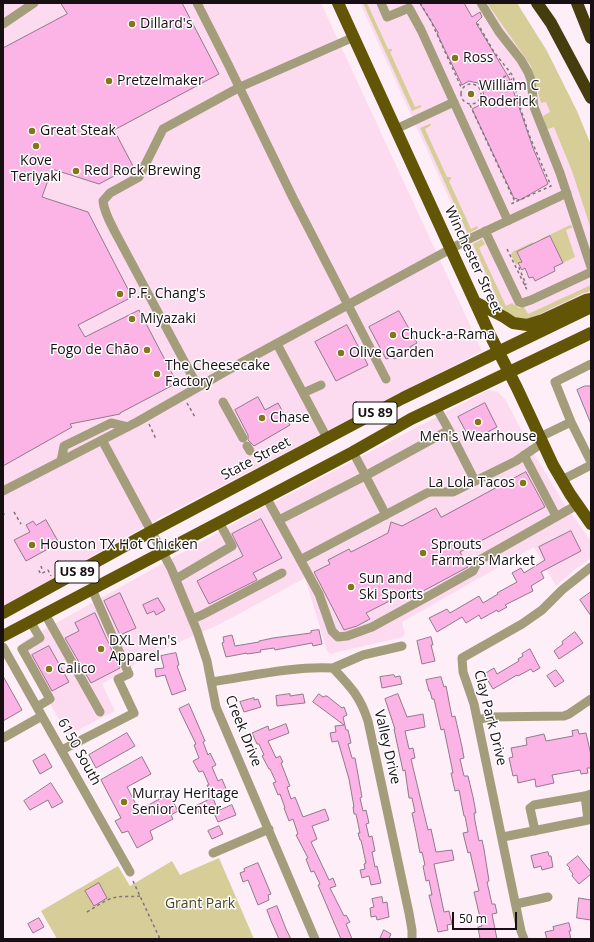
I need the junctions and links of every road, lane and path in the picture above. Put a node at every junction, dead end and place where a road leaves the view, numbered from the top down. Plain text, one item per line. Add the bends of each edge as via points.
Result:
1 (34, 3) edge
2 (197, 3) edge
3 (338, 3) edge
4 (381, 3) edge
5 (420, 3) edge
6 (481, 3) edge
7 (537, 3) edge
8 (577, 3) edge
9 (3, 24) edge
10 (477, 25) dead end
11 (354, 37) junction
12 (591, 38) edge
13 (511, 74) junction
14 (513, 78) junction
15 (487, 85) dead end
16 (240, 87) junction
17 (462, 89) junction
18 (489, 90) dead end
19 (591, 98) edge
20 (454, 102) junction
21 (470, 105) junction
22 (396, 129) junction
23 (567, 193) junction
24 (515, 202) junction
25 (510, 210) dead end
26 (508, 221) junction
27 (485, 231) junction
28 (451, 248) junction
29 (507, 249) dead end
30 (516, 267) junction
31 (591, 267) edge
32 (591, 272) edge
33 (524, 285) junction
34 (529, 295) dead end
35 (591, 300) edge
36 (475, 302) junction
37 (349, 305) junction
38 (591, 307) edge
39 (591, 333) edge
40 (277, 344) junction
41 (499, 351) junction
42 (591, 364) edge
43 (509, 372) junction
44 (386, 379) dead end
45 (321, 384) dead end
46 (198, 387) junction
47 (303, 393) junction
48 (187, 402) dead end
49 (223, 402) dead end
50 (436, 407) junction
51 (195, 417) dead end
52 (149, 422) dead end
53 (571, 422) junction
54 (128, 427) junction
55 (449, 430) junction
56 (327, 438) junction
57 (156, 439) dead end
58 (102, 440) junction
59 (541, 440) junction
60 (247, 445) dead end
61 (352, 452) junction
62 (524, 455) junction
63 (61, 461) junction
64 (591, 462) edge
65 (591, 465) edge
66 (365, 476) junction
67 (562, 480) junction
68 (475, 481) junction
69 (3, 491) edge
70 (266, 497) junction
71 (577, 505) junction
72 (3, 512) edge
73 (14, 512) dead end
74 (386, 515) junction
75 (556, 516) junction
76 (5, 517) dead end
77 (279, 520) junction
78 (219, 522) junction
79 (21, 524) dead end
80 (591, 524) edge
81 (152, 531) junction
82 (163, 552) junction
83 (300, 560) junction
84 (41, 566) dead end
85 (591, 567) edge
86 (282, 573) dead end
87 (51, 576) dead end
88 (176, 579) junction
89 (92, 589) junction
90 (3, 613) edge
91 (45, 614) junction
92 (192, 619) junction
93 (30, 622) junction
94 (3, 636) edge
95 (3, 646) edge
96 (402, 646) dead end
97 (333, 668) junction
98 (211, 682) junction
99 (591, 699) edge
100 (37, 707) junction
101 (100, 712) dead end
102 (42, 716) junction
103 (478, 720) junction
104 (3, 738) edge
105 (62, 750) junction
106 (588, 795) edge
107 (269, 830) junction
108 (535, 831) junction
109 (503, 837) junction
110 (213, 853) dead end
111 (130, 872) dead end
112 (134, 881) dead end
113 (140, 896) junction
114 (548, 897) dead end
115 (516, 904) junction
116 (87, 912) dead end
117 (160, 939) edge
118 (315, 939) edge
119 (412, 939) edge
120 (524, 939) edge

1 - 9 street
2 - 16 street
3 - 11 main road, Winchester Street
4 - 20 street via 387,18 409,8
5 - 17 path
6 - 23 street via 528,72 534,107
7 - 19 highway via 551,23
8 - 12 highway
10 - 13 path
11 - 16 street
11 - 22 main road, Winchester Street
13 - 14 path
13 - 15 path
14 - 18 path
14 - 24 path via 530,137 551,186
16 - 37 street via 293,198
16 - 46 street via 163,129 139,177 110,193 103,201 104,210 115,233
17 - 21 path via 462,99
17 - 21 path via 471,84 480,88 480,100
20 - 22 street
20 - 26 street
21 - 24 path
22 - 28 main road, Winchester Street
23 - 26 street
23 - 31 street
24 - 25 path via 508,206
26 - 27 street
27 - 28 street
27 - 32 street via 519,302 531,300
28 - 36 main road, Winchester Street
28 - 37 street
29 - 30 path
30 - 33 path
30 - 33 path via 520,268 526,284
33 - 34 path
35 - 36 main road via 527,325 513,323
36 - 41 main road, Winchester Street
37 - 40 street
37 - 44 street
38 - 41 main road, State Street / US 89
39 - 43 main road, US 89
40 - 46 street
40 - 47 street
41 - 43 main road, Winchester Street
41 - 56 main road, State Street / US 89
42 - 53 street via 555,382
43 - 50 main road, US 89
43 - 59 main road, Winchester Street
45 - 47 street
46 - 54 street
47 - 56 street
48 - 51 path
49 - 60 street
50 - 55 street
50 - 61 main road, US 89
52 - 57 path
53 - 59 street
53 - 64 street
54 - 58 street
54 - 63 street via 111,422 64,446
55 - 66 street
55 - 68 street
56 - 81 main road, State Street / US 89
58 - 63 street
58 - 81 street, Creek Drive
59 - 62 street
59 - 67 main road, Winchester Street
61 - 66 street
61 - 70 main road, US 89
62 - 68 street
62 - 75 street
63 - 69 street
65 - 67 street
66 - 74 street
66 - 77 street
67 - 71 main road, Winchester Street
68 - 74 street via 453,492 430,492
70 - 77 street
70 - 78 main road, US 89
71 - 75 street
71 - 80 main road, Winchester Street
72 - 76 path
73 - 79 path
74 - 83 street
75 - 83 street via 478,561 472,571 372,627 347,636 338,637 332,631 319,594
77 - 83 street
78 - 82 main road, US 89
78 - 88 street via 232,546
81 - 82 street, Creek Drive
81 - 90 main road, State Street / US 89
82 - 88 street, Creek Drive
82 - 89 main road, US 89
84 - 87 path via 41,574 48,570
85 - 103 street, Clay Park Drive via 542,610 462,658 463,672
86 - 92 street
88 - 92 street, Creek Drive
89 - 91 main road, US 89
89 - 105 street via 129,674 118,679 134,713
91 - 93 main road, US 89
91 - 101 street
92 - 98 street, Creek Drive via 207,661
93 - 94 main road, US 89
93 - 100 street via 40,638 22,649 50,699
95 - 100 street, 6150 South
96 - 97 street via 363,655
97 - 98 street via 295,668
97 - 119 street, Valley Drive via 353,689 368,720 409,913
98 - 107 street, Creek Drive via 216,707
99 - 103 street via 564,716 489,717
100 - 102 street, 6150 South
102 - 104 street
102 - 105 street, 6150 South
103 - 109 street, Clay Park Drive
105 - 111 street, 6150 South
106 - 108 street via 588,820
106 - 108 street via 530,808
107 - 110 street
107 - 118 street, Creek Drive
108 - 109 street
109 - 115 street, Clay Park Drive
112 - 113 path
113 - 116 path via 107,900
113 - 117 path
114 - 115 street
115 - 120 street, Clay Park Drive

